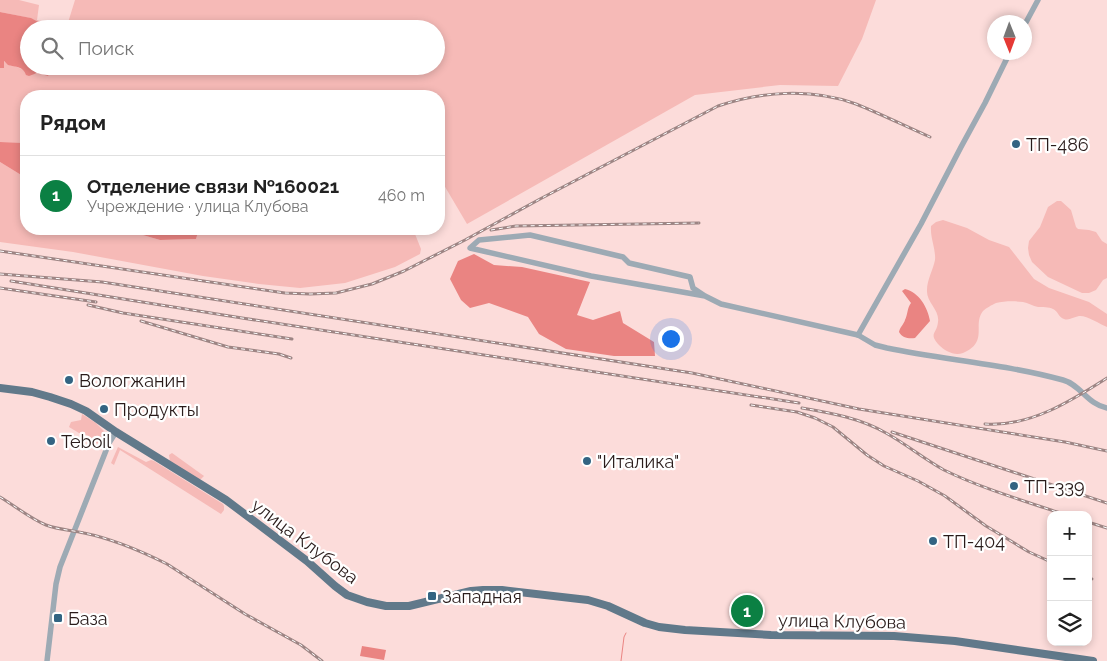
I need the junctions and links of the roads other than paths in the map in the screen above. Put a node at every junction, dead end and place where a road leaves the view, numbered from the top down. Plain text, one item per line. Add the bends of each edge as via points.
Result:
1 (1038, 0) edge
2 (1030, 15) edge
3 (1006, 60) edge
4 (704, 296) junction
5 (858, 336) junction
6 (0, 388) edge
7 (1107, 408) edge
8 (116, 432) junction
9 (47, 661) edge
10 (1093, 661) edge

1 - 2 street
3 - 5 street via 921,224
4 - 4 street via 693,288 690,277 530,234 479,240 470,248 591,276
4 - 5 street via 721,304
5 - 7 street via 887,348 1065,381 1092,402
6 - 8 main road, улица Клубова via 32,392 71,404
8 - 9 street via 60,568
8 - 10 main road, улица Клубова via 232,505 347,595 367,602 409,606 471,591 502,590 588,600 645,623 685,630 771,635 894,636 955,641

